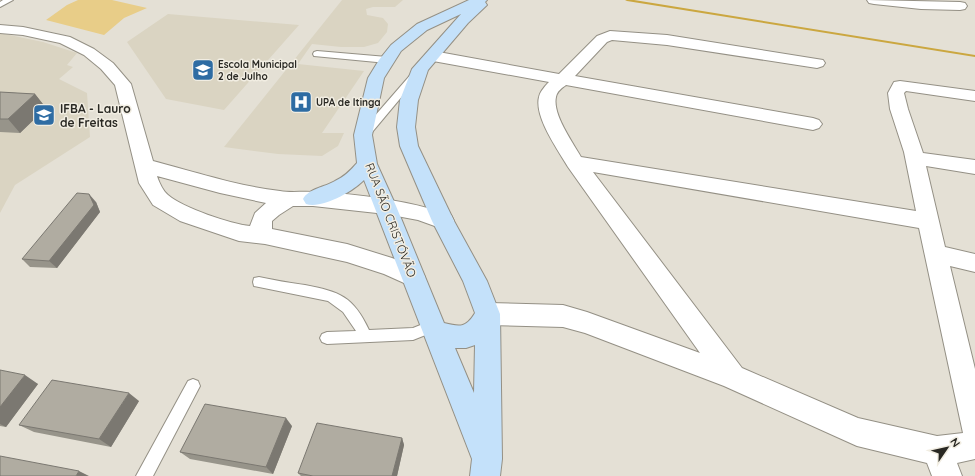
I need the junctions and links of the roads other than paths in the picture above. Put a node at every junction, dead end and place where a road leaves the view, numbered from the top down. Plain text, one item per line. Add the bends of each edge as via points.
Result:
1 (9, 0) edge
2 (480, 0) edge
3 (486, 0) edge
4 (874, 0) edge
5 (938, 0) edge
6 (0, 5) edge
7 (960, 6) junction
8 (975, 11) edge
9 (456, 17) junction
10 (0, 29) edge
11 (317, 54) dead end
12 (387, 60) junction
13 (427, 62) junction
14 (817, 63) dead end
15 (562, 80) junction
16 (975, 96) edge
17 (813, 124) dead end
18 (363, 136) junction
19 (914, 158) junction
20 (575, 162) junction
21 (367, 164) junction
22 (145, 166) junction
23 (975, 166) edge
24 (313, 199) junction
25 (288, 200) junction
26 (386, 206) junction
27 (443, 221) junction
28 (927, 221) junction
29 (265, 236) junction
30 (936, 254) junction
31 (975, 263) edge
32 (413, 277) junction
33 (259, 282) dead end
34 (488, 314) junction
35 (434, 328) junction
36 (366, 337) junction
37 (328, 338) dead end
38 (733, 377) junction
39 (193, 386) dead end
40 (975, 428) edge
41 (975, 444) edge
42 (942, 464) edge
43 (486, 467) edge
44 (144, 476) edge

1 - 6 lane
2 - 9 main road, RUA SÃO CRISTÓVÃO
3 - 9 main road, RUA SÃO CRISTÓVÃO
4 - 7 street
5 - 7 street
7 - 8 street
9 - 12 main road, RUA SÃO CRISTÓVÃO via 414,33 396,48
9 - 13 main road, RUA SÃO CRISTÓVÃO
10 - 22 street via 64,40 89,52 107,66 123,84
11 - 12 lane
12 - 18 main road, RUA SÃO CRISTÓVÃO via 376,78
13 - 15 street
13 - 18 lane
13 - 27 main road, RUA SÃO CRISTÓVÃO via 409,100 406,127 409,146
14 - 15 street via 667,40 610,35 602,39
15 - 17 street
15 - 20 street via 550,92 548,106 559,134
16 - 19 street via 922,87 900,86 896,90
18 - 21 main road, RUA SÃO CRISTÓVÃO
19 - 23 street
19 - 28 street
20 - 28 street
20 - 38 street
21 - 24 main road via 350,184
21 - 26 main road, RUA SÃO CRISTÓVÃO
22 - 25 street via 220,186
22 - 29 street via 149,183 160,200 194,218 239,233
24 - 25 street
24 - 26 street
25 - 29 street via 265,215 261,224 261,231
26 - 27 street
26 - 32 main road, RUA SÃO CRISTÓVÃO
27 - 34 main road, RUA SÃO CRISTÓVÃO via 476,281
28 - 30 street
29 - 32 street via 347,253 392,267
30 - 31 street
30 - 40 street
32 - 35 main road, RUA SÃO CRISTÓVÃO
33 - 36 lane via 331,296 341,301 361,326
34 - 35 main road via 477,332 463,338 451,336
34 - 38 street via 562,316 628,337
34 - 43 main road, RUA SÃO CRISTÓVÃO
35 - 36 lane via 413,334
35 - 43 main road, RUA SÃO CRISTÓVÃO
36 - 37 lane
38 - 42 street via 856,432
39 - 44 lane
41 - 42 street via 960,448

